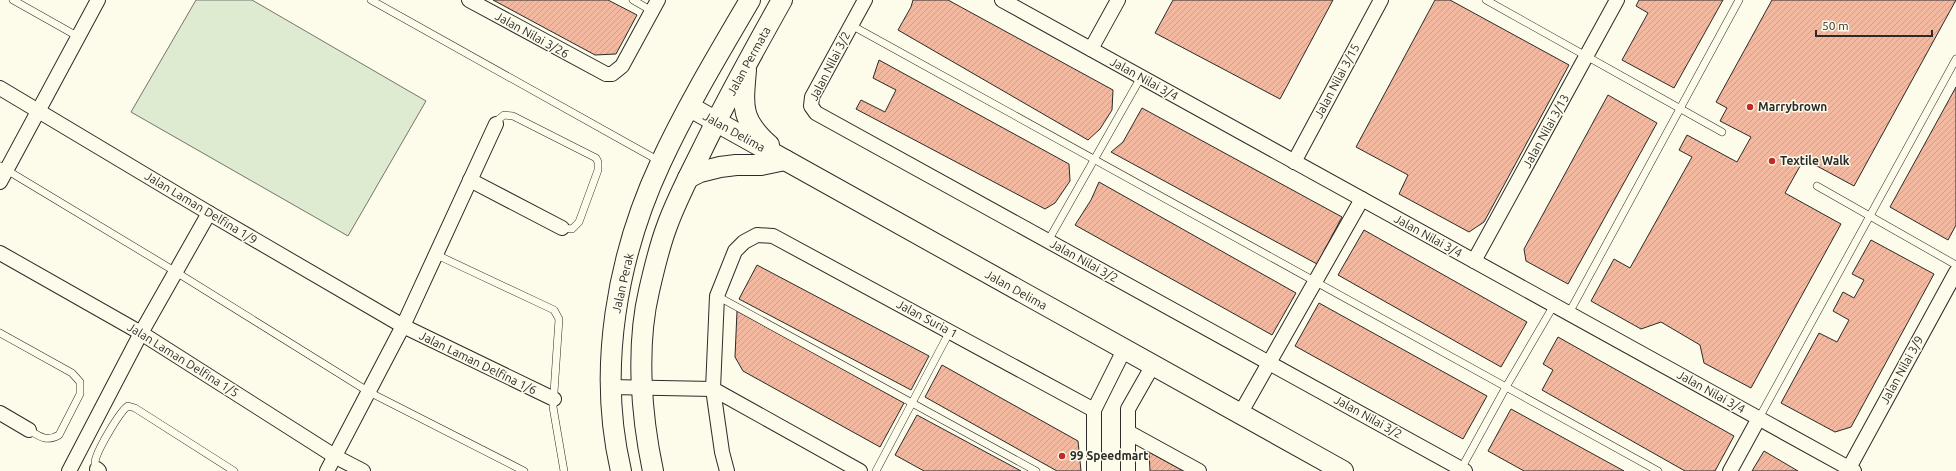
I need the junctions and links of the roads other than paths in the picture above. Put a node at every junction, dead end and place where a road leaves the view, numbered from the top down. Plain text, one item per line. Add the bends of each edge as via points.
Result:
1 (13, 0) edge
2 (98, 0) edge
3 (371, 0) edge
4 (469, 0) edge
5 (633, 0) edge
6 (750, 0) edge
7 (782, 0) edge
8 (865, 0) edge
9 (1002, 0) edge
10 (1118, 0) edge
11 (1381, 0) edge
12 (1486, 0) edge
13 (1617, 0) edge
14 (1739, 0) edge
15 (655, 5) edge
16 (851, 25) junction
17 (77, 36) junction
18 (1091, 49) junction
19 (1587, 56) junction
20 (1956, 59) edge
21 (747, 62) junction
22 (1141, 77) junction
23 (0, 88) edge
24 (690, 108) junction
25 (1679, 108) junction
26 (39, 111) junction
27 (716, 122) junction
28 (496, 124) joint
29 (1722, 132) dead end
30 (1094, 159) junction
31 (785, 160) junction
32 (661, 162) junction
33 (1294, 162) junction
34 (2, 173) edge
35 (688, 178) junction
36 (470, 180) junction
37 (1817, 186) dead end
38 (1362, 199) junction
39 (209, 213) junction
40 (1870, 216) junction
41 (562, 228) joint
42 (1048, 241) junction
43 (0, 253) edge
44 (437, 255) junction
45 (1474, 261) junction
46 (1956, 265) edge
47 (176, 272) junction
48 (1956, 272) edge
49 (1316, 282) junction
50 (717, 296) junction
51 (1554, 305) junction
52 (1569, 313) junction
53 (403, 326) junction
54 (950, 331) junction
55 (0, 333) edge
56 (141, 333) junction
57 (1124, 350) junction
58 (1269, 363) junction
59 (1153, 365) junction
60 (610, 387) junction
61 (1506, 387) junction
62 (643, 388) junction
63 (713, 389) junction
64 (369, 392) junction
65 (554, 399) junction
66 (912, 402) junction
67 (1094, 410) junction
68 (0, 413) edge
69 (1240, 414) junction
70 (1759, 418) junction
71 (29, 430) joint
72 (1128, 432) junction
73 (336, 456) junction
74 (98, 470) edge
75 (1463, 470) edge
76 (1851, 470) edge
77 (69, 471) edge
78 (234, 471) edge
79 (327, 471) edge
80 (363, 471) edge
81 (524, 471) edge
82 (564, 471) edge
83 (621, 471) edge
84 (653, 471) edge
85 (727, 471) edge
86 (860, 471) edge
87 (876, 471) edge
88 (1036, 471) edge
89 (1094, 471) edge
90 (1128, 471) edge
91 (1199, 471) edge
92 (1343, 471) edge
93 (1658, 471) edge
94 (1730, 471) edge

1 - 17 lane
2 - 17 street
3 - 32 lane
4 - 15 street, Jalan Nilai 3/26 via 606,74 618,71
5 - 15 lane
6 - 24 main road
7 - 21 main road, Jalan Permata
8 - 16 street, Jalan Nilai 3/2
9 - 18 street, Jalan Nilai 3/4
10 - 18 street
11 - 33 street, Jalan Nilai 3/15
12 - 19 lane
13 - 19 street, Jalan Nilai 3/13
14 - 25 lane
16 - 30 lane
16 - 42 street, Jalan Nilai 3/2 via 810,101 813,110
17 - 26 street
18 - 22 street, Jalan Nilai 3/4
19 - 25 lane
19 - 45 street, Jalan Nilai 3/13
20 - 40 lane
21 - 27 main road, Jalan Permata
21 - 31 main road via 744,99 746,116 755,133
22 - 30 lane
22 - 33 street, Jalan Nilai 3/4
23 - 26 street, Jalan Laman Delfina 1/9
24 - 27 main road, Jalan Delima
24 - 32 main road, Jalan Perak
25 - 29 lane
25 - 52 lane
26 - 34 street
26 - 39 street, Jalan Laman Delfina 1/9
27 - 31 main road, Jalan Delima
27 - 35 main road
28 - 36 street
28 - 41 lane via 504,114 513,116 596,158 598,170 579,222 572,228
30 - 42 lane
30 - 49 lane
31 - 35 main road via 761,165 720,167
31 - 57 main road, Jalan Delima
32 - 60 main road, Jalan Perak via 638,220 619,288 611,342
33 - 38 street, Jalan Nilai 3/4
34 - 47 lane
35 - 62 main road via 666,227 649,292 642,345
36 - 41 street
36 - 44 street
37 - 40 lane
38 - 45 street, Jalan Nilai 3/4
38 - 49 street
39 - 47 street
39 - 53 street, Jalan Laman Delfina 1/9
40 - 46 lane
40 - 70 lane
42 - 58 street, Jalan Nilai 3/2
43 - 56 street, Jalan Laman Delfina 1/5
44 - 53 street
44 - 65 lane via 554,310 559,319
45 - 51 street, Jalan Nilai 3/4
47 - 56 street
47 - 64 lane
48 - 76 street, Jalan Nilai 3/9
49 - 58 street
49 - 61 lane
50 - 54 street, Jalan Suria 1 via 735,251 757,235 773,236
50 - 63 street
50 - 66 lane
51 - 52 street, Jalan Nilai 3/4
51 - 61 lane
52 - 70 street, Jalan Nilai 3/4
53 - 64 street
53 - 65 street, Jalan Laman Delfina 1/6
54 - 66 lane
54 - 67 street, Jalan Suria 1
55 - 71 lane via 72,373 80,382 80,394 59,435 46,439
56 - 73 street, Jalan Laman Delfina 1/5
56 - 77 street
57 - 59 main road, Jalan Delima
57 - 67 street
58 - 69 street
58 - 75 street, Jalan Nilai 3/2
59 - 69 main road, Jalan Delima
59 - 72 street via 1129,406
60 - 62 street
60 - 83 main road, Jalan Perak
61 - 75 lane
61 - 93 lane
62 - 63 street
62 - 84 main road
63 - 85 street
63 - 86 street
64 - 73 street
64 - 81 lane
65 - 82 lane via 553,407
66 - 87 lane
66 - 88 lane
67 - 89 street
68 - 71 street
69 - 92 main road, Jalan Delima
70 - 76 street, Jalan Nilai 3/4
70 - 94 street
72 - 90 street
72 - 91 street
73 - 79 street
73 - 80 street, Jalan Laman Delfina 1/5
74 - 78 lane via 95,464 98,453 128,406

